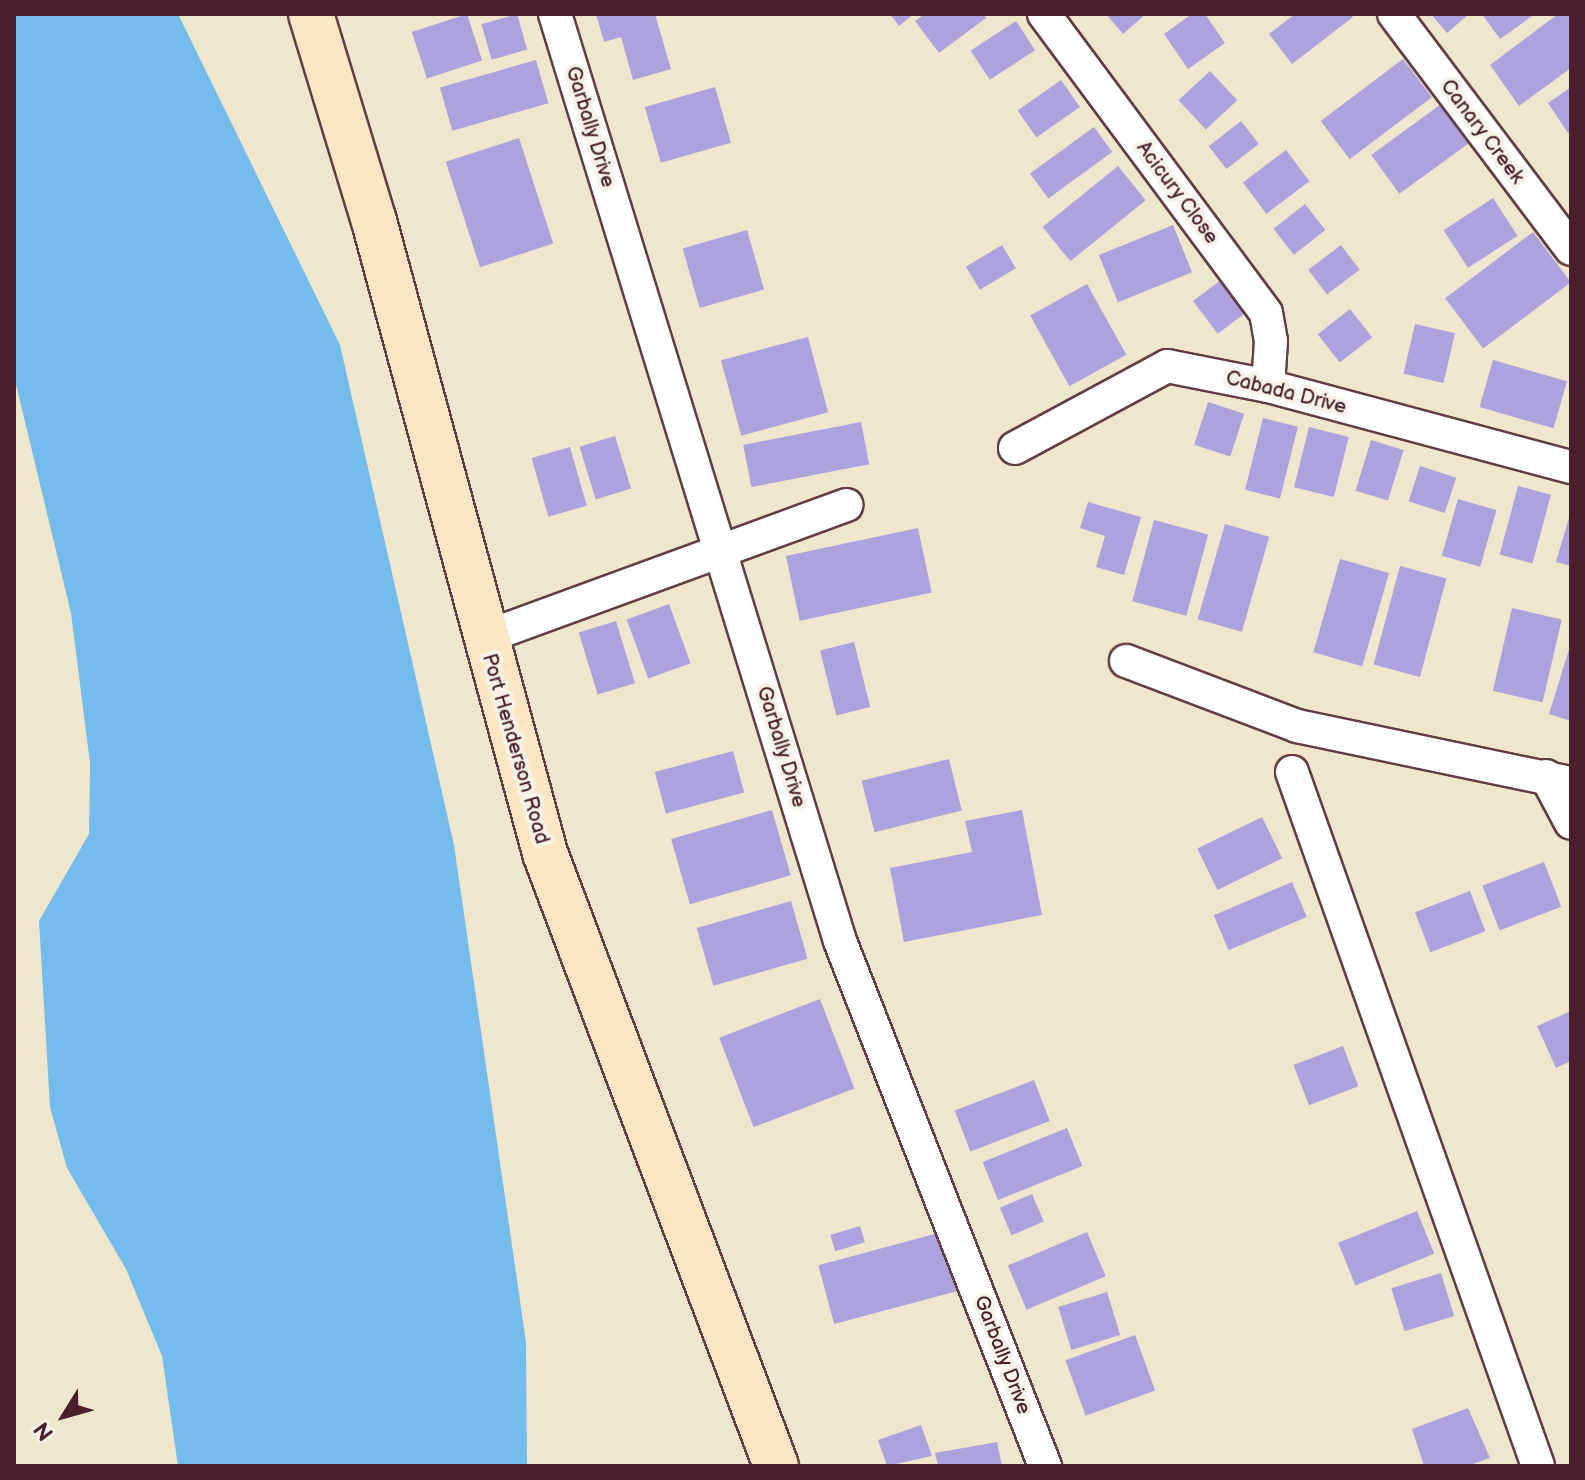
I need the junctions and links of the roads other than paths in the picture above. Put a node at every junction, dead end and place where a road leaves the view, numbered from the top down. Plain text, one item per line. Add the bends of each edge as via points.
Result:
1 (311, 14) edge
2 (555, 14) edge
3 (1044, 14) edge
4 (1394, 14) edge
5 (1571, 249) edge
6 (1268, 386) junction
7 (1015, 448) dead end
8 (1571, 467) edge
9 (846, 505) dead end
10 (721, 549) junction
11 (483, 638) junction
12 (1126, 661) dead end
13 (1292, 772) dead end
14 (1559, 779) edge
15 (1571, 823) edge
16 (776, 1466) edge
17 (1045, 1466) edge
18 (1538, 1466) edge

1 - 11 street, Port Henderson Road via 374,221
2 - 10 street, Garbally Drive
3 - 6 street, Acicury Close via 1266,313 1271,341
4 - 5 street, Canary Creek
6 - 7 street, Cabada Drive via 1167,366
6 - 8 street, Cabada Drive
9 - 10 street
10 - 11 street
10 - 17 street, Garbally Drive via 840,941
11 - 16 street, Port Henderson Road via 545,853
12 - 14 street via 1297,726
13 - 18 street
14 - 15 street

